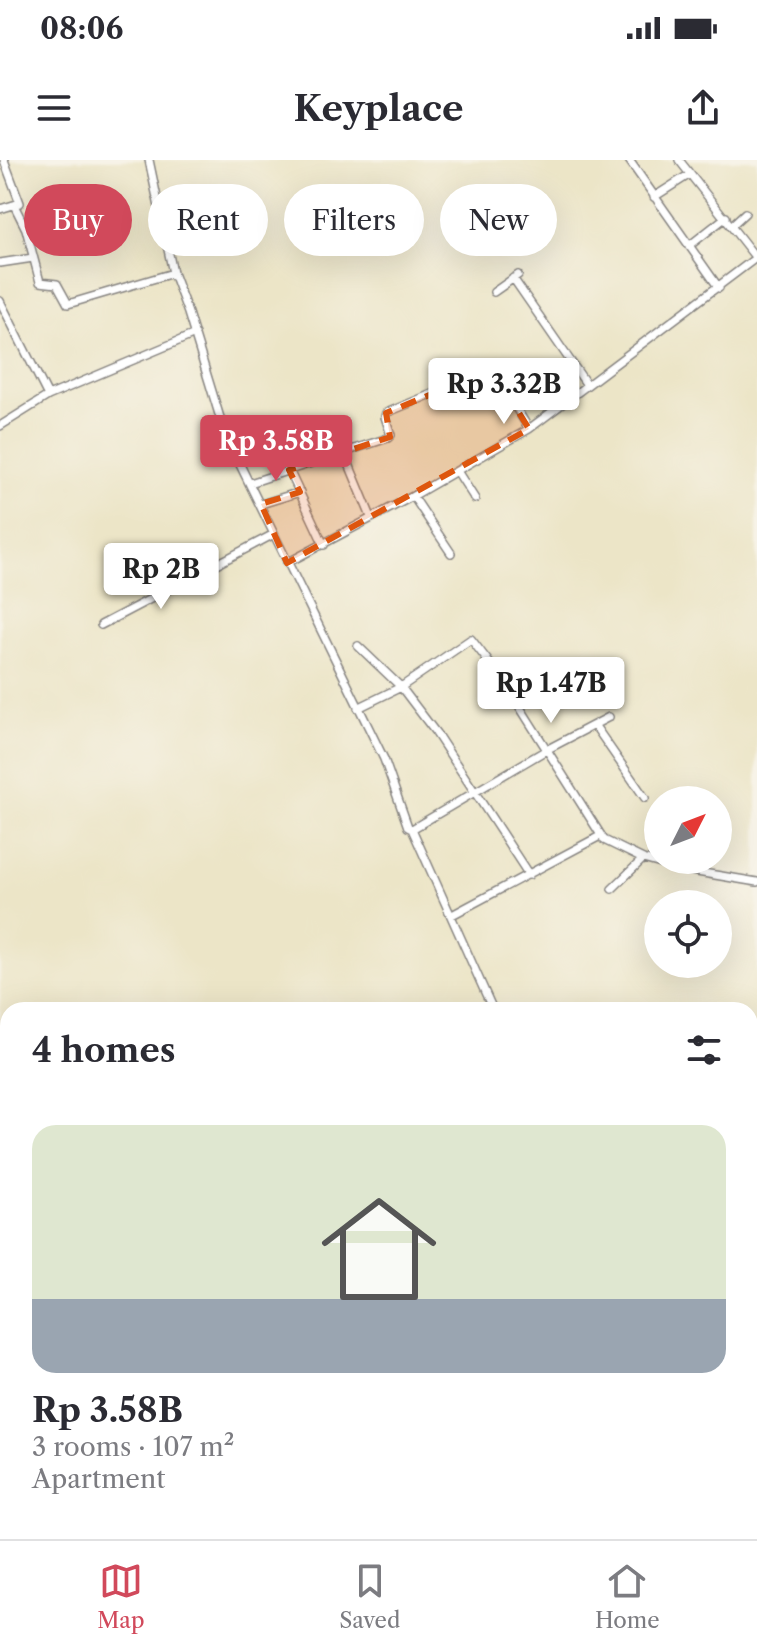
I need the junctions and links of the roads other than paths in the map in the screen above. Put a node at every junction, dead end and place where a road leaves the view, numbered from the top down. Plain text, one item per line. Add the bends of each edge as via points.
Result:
1 (4, 160) edge
2 (149, 160) edge
3 (629, 160) edge
4 (679, 160) edge
5 (690, 174) junction
6 (654, 197) junction
7 (14, 205) junction
8 (0, 209) edge
9 (745, 213) dead end
10 (726, 217) junction
11 (732, 225) junction
12 (689, 246) junction
13 (756, 257) edge
14 (33, 258) junction
15 (0, 263) edge
16 (173, 273) junction
17 (719, 288) junction
18 (494, 292) dead end
19 (0, 301) edge
20 (195, 334) junction
21 (587, 385) junction
22 (48, 396) junction
23 (0, 426) edge
24 (529, 429) junction
25 (344, 452) junction
26 (289, 470) junction
27 (457, 471) junction
28 (250, 483) junction
29 (300, 492) junction
30 (413, 496) junction
31 (475, 499) dead end
32 (261, 504) junction
33 (371, 517) junction
34 (274, 534) junction
35 (324, 545) junction
36 (451, 553) dead end
37 (287, 563) junction
38 (101, 625) dead end
39 (358, 646) dead end
40 (401, 687) junction
41 (358, 708) junction
42 (609, 717) dead end
43 (595, 726) junction
44 (548, 749) junction
45 (476, 794) junction
46 (644, 797) edge
47 (412, 829) junction
48 (600, 836) junction
49 (643, 859) junction
50 (529, 875) junction
51 (757, 882) edge
52 (612, 889) dead end
53 (452, 915) junction
54 (490, 1002) edge

1 - 7 street via 20,203
2 - 16 street
3 - 6 street
4 - 5 street
5 - 6 street
5 - 10 street
6 - 12 street
7 - 8 street
7 - 14 street
9 - 11 street
10 - 11 street
10 - 12 street
11 - 13 street
12 - 17 street
13 - 17 street
14 - 15 street
14 - 16 street via 40,283 57,284 69,305
16 - 20 street
17 - 21 street
18 - 21 street via 515,277
19 - 22 street
20 - 22 street
20 - 28 street via 225,434
21 - 24 street
22 - 23 street
24 - 25 street via 492,369 386,413 390,437
24 - 27 street
25 - 26 street
25 - 33 street
26 - 28 street
26 - 29 street
27 - 30 street
27 - 31 street
28 - 32 street
29 - 32 street
29 - 35 street
30 - 33 street
30 - 36 street
32 - 34 street
33 - 35 street
34 - 37 street
34 - 38 street
35 - 37 street
37 - 41 street
39 - 40 street
40 - 41 street
40 - 44 street via 471,639
40 - 45 street
41 - 47 street
42 - 43 street
43 - 44 street
43 - 46 street
44 - 45 street
44 - 48 street
45 - 47 street
45 - 50 street
47 - 53 street
48 - 49 street
48 - 50 street
49 - 51 street
49 - 52 street
50 - 53 street
53 - 54 street

